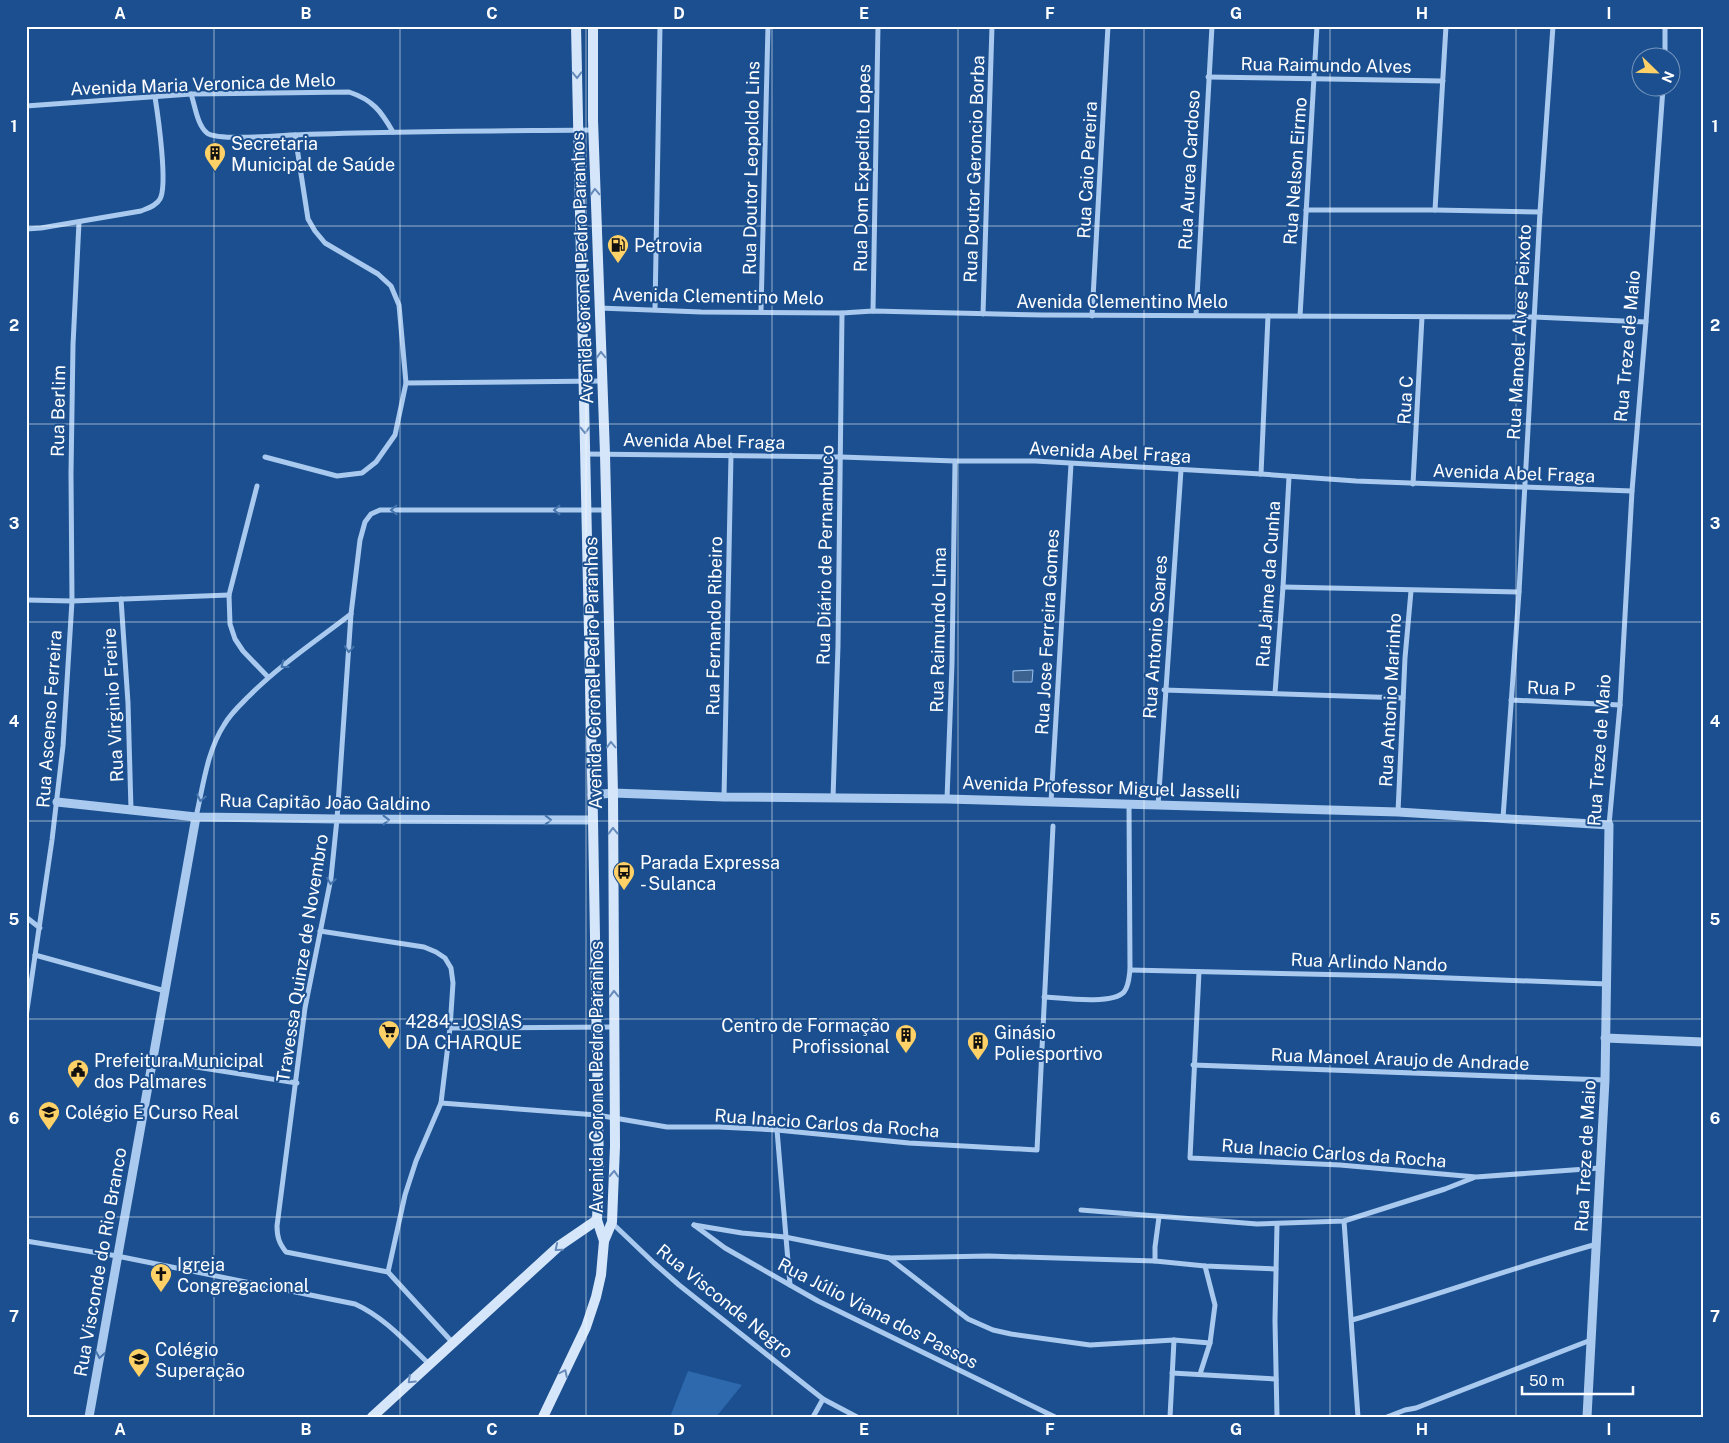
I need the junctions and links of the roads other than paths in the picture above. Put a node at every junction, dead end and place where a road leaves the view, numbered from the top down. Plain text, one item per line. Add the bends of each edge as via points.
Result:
1 (576, 26) edge
2 (593, 26) edge
3 (660, 26) edge
4 (768, 26) edge
5 (878, 26) edge
6 (992, 26) edge
7 (1108, 26) edge
8 (1212, 26) edge
9 (1317, 26) edge
10 (1446, 26) edge
11 (1553, 26) edge
12 (1665, 26) edge
13 (1665, 48) edge
14 (1208, 77) junction
15 (1315, 80) junction
16 (1443, 81) junction
17 (191, 94) junction
18 (156, 97) junction
19 (1662, 98) edge
20 (26, 106) edge
21 (578, 130) junction
22 (593, 130) junction
23 (394, 132) junction
24 (295, 135) junction
25 (1306, 210) junction
26 (1435, 210) junction
27 (1540, 212) junction
28 (79, 222) junction
29 (26, 229) edge
30 (581, 251) junction
31 (598, 251) junction
32 (581, 298) junction
33 (599, 303) junction
34 (655, 309) junction
35 (762, 311) junction
36 (873, 311) junction
37 (842, 313) junction
38 (982, 314) junction
39 (1196, 315) junction
40 (1092, 316) junction
41 (1268, 316) junction
42 (1300, 316) junction
43 (1422, 317) junction
44 (1534, 317) junction
45 (1646, 322) junction
46 (600, 328) junction
47 (582, 329) junction
48 (583, 381) junction
49 (602, 381) junction
50 (406, 383) junction
51 (586, 454) junction
52 (605, 454) junction
53 (731, 455) junction
54 (841, 456) junction
55 (265, 457) dead end
56 (955, 461) junction
57 (1071, 464) junction
58 (1180, 470) junction
59 (1261, 474) junction
60 (1289, 477) junction
61 (1413, 484) junction
62 (256, 486) dead end
63 (1525, 488) junction
64 (1632, 491) junction
65 (587, 510) junction
66 (606, 510) junction
67 (1283, 587) junction
68 (1411, 590) junction
69 (1519, 592) junction
70 (229, 594) junction
71 (121, 599) junction
72 (26, 600) edge
73 (72, 601) junction
74 (351, 614) junction
75 (268, 677) junction
76 (1164, 690) junction
77 (1275, 693) junction
78 (1403, 698) junction
79 (1512, 700) junction
80 (1620, 705) junction
81 (613, 793) junction
82 (592, 795) junction
83 (724, 797) junction
84 (833, 799) junction
85 (947, 799) junction
86 (57, 802) junction
87 (1050, 802) junction
88 (1129, 804) junction
89 (1158, 806) junction
90 (131, 810) junction
91 (1398, 812) junction
92 (196, 817) junction
93 (1503, 818) junction
94 (337, 819) junction
95 (593, 820) junction
96 (1609, 825) junction
97 (1053, 826) dead end
98 (594, 904) junction
99 (613, 905) junction
100 (26, 917) edge
101 (40, 928) junction
102 (320, 932) junction
103 (35, 955) junction
104 (1130, 970) junction
105 (1199, 972) junction
106 (1607, 984) junction
107 (165, 991) junction
108 (1044, 997) junction
109 (26, 1017) edge
110 (596, 1027) junction
111 (615, 1027) junction
112 (450, 1028) junction
113 (1605, 1038) junction
114 (1703, 1042) edge
115 (152, 1060) junction
116 (1194, 1065) junction
117 (1605, 1080) junction
118 (297, 1083) junction
119 (440, 1103) junction
120 (597, 1115) junction
121 (616, 1119) junction
122 (777, 1130) junction
123 (1600, 1168) junction
124 (1476, 1177) junction
125 (1081, 1210) dead end
126 (1159, 1217) junction
127 (597, 1220) junction
128 (1344, 1221) junction
129 (612, 1222) junction
130 (1277, 1224) junction
131 (786, 1237) junction
132 (26, 1241) edge
133 (604, 1241) junction
134 (1597, 1243) junction
135 (117, 1256) junction
136 (889, 1258) junction
137 (1155, 1261) junction
138 (1205, 1266) junction
139 (1276, 1269) junction
140 (388, 1272) junction
141 (790, 1285) junction
142 (1352, 1320) junction
143 (1174, 1340) junction
144 (1591, 1340) junction
145 (1210, 1343) junction
146 (453, 1344) junction
147 (429, 1364) junction
148 (1172, 1373) junction
149 (1200, 1374) junction
150 (1276, 1379) junction
151 (823, 1399) junction
152 (89, 1417) edge
153 (372, 1417) edge
154 (543, 1417) edge
155 (813, 1417) edge
156 (857, 1417) edge
157 (1055, 1417) edge
158 (1170, 1417) edge
159 (1277, 1417) edge
160 (1358, 1417) edge
161 (1387, 1417) edge
162 (1587, 1417) edge

1 -> 21 main road, Avenida Coronel Pedro Paranhos
2 - 22 main road, Avenida Coronel Pedro Paranhos
3 - 34 street
4 - 35 street, Rua Doutor Leopoldo Lins
5 - 36 street, Rua Dom Expedito Lopes
6 - 38 street, Rua Doutor Geroncio Borba
7 - 40 street, Rua Caio Pereira
8 - 14 street, Rua Aurea Cardoso
9 - 15 street, Rua Nelson Eirmo
10 - 16 street
11 - 27 street, Rua Manoel Alves Peixoto
12 - 13 street
14 - 15 street, Rua Raimundo Alves
14 - 39 street, Rua Aurea Cardoso
15 - 16 street, Rua Raimundo Alves
15 - 25 street, Rua Nelson Eirmo
16 - 26 street
17 - 18 street, Avenida Maria Veronica de Melo
17 - 23 street, Avenida Maria Veronica de Melo via 349,92 374,104
17 - 24 street via 202,127 215,136
18 - 20 street, Avenida Maria Veronica de Melo
18 - 28 street via 164,186 159,202 141,211
19 - 45 street, Rua Treze de Maio
21 - 22 street
21 - 23 street
21 - 30 main road, Avenida Coronel Pedro Paranhos
31 -> 22 main road, Avenida Coronel Pedro Paranhos
23 - 24 street
24 - 50 street via 308,219 315,231 325,243 378,274 391,286 399,305
25 - 26 street
25 - 42 street, Rua Nelson Eirmo
26 - 27 street
27 - 44 street, Rua Manoel Alves Peixoto
28 - 29 street
28 - 73 street, Rua Berlim via 72,345
30 - 31 main road
30 - 32 main road, Avenida Coronel Pedro Paranhos
31 - 33 main road, Avenida Coronel Pedro Paranhos
32 - 33 main road
32 - 47 main road, Avenida Coronel Pedro Paranhos
33 - 34 street, Avenida Clementino Melo
33 - 46 main road, Avenida Coronel Pedro Paranhos
34 - 35 street, Avenida Clementino Melo
35 - 37 street, Avenida Clementino Melo
36 - 37 street, Avenida Clementino Melo
36 - 38 street, Avenida Clementino Melo
37 - 54 street, Rua Diário de Pernambuco
38 - 40 street, Avenida Clementino Melo
39 - 40 street, Avenida Clementino Melo
39 - 41 street, Avenida Clementino Melo
41 - 42 street, Avenida Clementino Melo
41 - 59 street
42 - 43 street, Avenida Clementino Melo
43 - 44 street, Avenida Clementino Melo
43 - 61 street, Rua C
44 - 45 street, Avenida Clementino Melo
44 - 63 street, Rua Manoel Alves Peixoto
45 - 64 street, Rua Treze de Maio
46 - 47 main road
49 -> 46 main road, Avenida Coronel Pedro Paranhos
47 - 48 main road, Avenida Coronel Pedro Paranhos
48 - 49 street
48 - 50 street
48 -> 51 main road, Avenida Coronel Pedro Paranhos
49 - 52 main road, Avenida Coronel Pedro Paranhos
50 - 55 street via 395,435 376,462 362,473 336,476
51 - 52 street, Avenida Abel Fraga
51 - 65 main road, Avenida Coronel Pedro Paranhos
52 - 53 street, Avenida Abel Fraga
52 - 66 main road, Avenida Coronel Pedro Paranhos
53 - 54 street, Avenida Abel Fraga
53 - 83 street, Rua Fernando Ribeiro
54 - 56 street, Avenida Abel Fraga
54 - 84 street, Rua Diário de Pernambuco
56 - 57 street, Avenida Abel Fraga
56 - 85 street, Rua Raimundo Lima
57 - 58 street, Avenida Abel Fraga
57 - 87 street, Rua Jose Ferreira Gomes
58 - 59 street, Avenida Abel Fraga
58 - 76 street, Rua Antonio Soares
59 - 60 street, Avenida Abel Fraga
60 - 61 street, Avenida Abel Fraga
60 - 67 street, Rua Jaime da Cunha
61 - 63 street, Avenida Abel Fraga
62 - 70 street
63 - 64 street, Avenida Abel Fraga
63 - 69 street, Rua Manoel Alves Peixoto
64 - 80 street, Rua Treze de Maio
65 - 66 street, Travessa Quinze de Novembro
65 -> 74 street, Travessa Quinze de Novembro via 380,510 365,522
65 - 82 main road, Avenida Coronel Pedro Paranhos
81 -> 66 main road, Avenida Coronel Pedro Paranhos
67 - 68 street
67 - 77 street, Rua Jaime da Cunha
68 - 69 street
68 - 78 street, Rua Antonio Marinho
69 - 79 street, Rua Manoel Alves Peixoto
70 - 71 street
70 - 75 street via 230,624 235,639
71 - 73 street
71 - 90 street, Rua Virginio Freire
72 - 73 street
73 - 86 street, Rua Ascenso Ferreira
74 -> 75 street
74 -> 94 street, Travessa Quinze de Novembro
75 -> 92 street via 223,725 208,762
76 - 77 street
76 - 89 street, Rua Antonio Soares
77 - 78 street
78 - 91 street, Rua Antonio Marinho
79 - 80 street, Rua P
79 - 93 street, Rua Manoel Alves Peixoto
80 - 96 street, Rua Treze de Maio
81 - 82 street, Avenida Professor Miguel Jasselli
81 - 83 street, Avenida Professor Miguel Jasselli
99 -> 81 main road, Avenida Coronel Pedro Paranhos
82 - 95 main road, Avenida Coronel Pedro Paranhos
83 - 84 street, Avenida Professor Miguel Jasselli
84 - 85 street, Avenida Professor Miguel Jasselli
85 - 87 street, Avenida Professor Miguel Jasselli
86 - 90 street, Rua Capitão João Galdino
86 - 101 street, Rua Ascenso Ferreira
87 - 88 street, Avenida Professor Miguel Jasselli
88 - 89 street, Avenida Professor Miguel Jasselli
88 - 104 street
89 - 91 street, Avenida Professor Miguel Jasselli
90 - 92 street, Rua Capitão João Galdino
91 - 93 street, Avenida Professor Miguel Jasselli
92 - 94 street, Rua Capitão João Galdino
92 - 107 street, Rua Visconde do Rio Branco
93 - 96 street, Avenida Professor Miguel Jasselli
94 -> 95 street, Rua Capitão João Galdino
94 -> 102 street, Travessa Quinze de Novembro via 331,878
95 - 98 main road, Avenida Coronel Pedro Paranhos
96 - 106 street, Rua Treze de Maio
97 - 108 street
98 - 99 main road
98 - 110 main road, Avenida Coronel Pedro Paranhos
111 -> 99 main road, Avenida Coronel Pedro Paranhos
100 - 101 street
101 - 103 street, Rua Ascenso Ferreira
102 - 112 street via 424,947 445,958 453,983
102 - 118 street, Travessa Quinze de Novembro via 305,1008
103 - 107 street
103 - 109 street, Rua Ascenso Ferreira
104 - 105 street, Rua Arlindo Nando
104 - 108 street via 1125,991 1109,1000
105 - 106 street, Rua Arlindo Nando
105 - 116 street
106 - 113 street, Rua Treze de Maio
107 - 115 street, Rua Visconde do Rio Branco
108 - 122 street, Rua Inacio Carlos da Rocha via 1036,1150 909,1143
110 - 111 street
110 - 112 street
110 - 120 main road, Avenida Coronel Pedro Paranhos
111 - 121 main road, Avenida Coronel Pedro Paranhos
112 - 119 street
113 - 114 street
113 - 117 street, Rua Treze de Maio
115 - 118 street
115 - 135 street, Rua Visconde do Rio Branco
116 - 117 street, Rua Manoel Araujo de Andrade
116 - 124 street, Rua Inacio Carlos da Rocha via 1190,1158 1340,1165
117 - 123 street, Rua Treze de Maio
118 - 140 street, Travessa Quinze de Novembro via 277,1238 286,1252
119 - 120 street, Rua Inacio Carlos da Rocha
119 - 140 street via 408,1187
120 - 121 street, Rua Inacio Carlos da Rocha
120 - 127 main road, Avenida Coronel Pedro Paranhos
121 - 122 street, Rua Inacio Carlos da Rocha via 667,1127
129 -> 121 main road, Avenida Coronel Pedro Paranhos
122 - 131 street
123 - 124 street, Rua Inacio Carlos da Rocha
123 - 134 street, Rua Treze de Maio
124 - 128 street, Rua Inacio Carlos da Rocha
125 - 126 street, Rua Inacio Carlos da Rocha
126 - 130 street, Rua Inacio Carlos da Rocha
126 - 137 street
127 - 129 main road
127 - 133 main road, Avenida Coronel Pedro Paranhos
127 -> 146 main road via 559,1246
128 - 130 street, Rua Inacio Carlos da Rocha
128 - 142 street
129 - 133 main road, Avenida Coronel Pedro Paranhos
129 - 151 street, Rua Visconde Negro via 679,1284
130 - 139 street
131 - 136 street
131 - 141 street
131 - 141 street, Rua Júlio Viana dos Passos via 694,1225 725,1248
132 - 135 street
154 -> 133 main road via 586,1327 602,1275
134 - 142 street
134 - 144 street, Rua Treze de Maio
135 - 147 street via 355,1304 380,1318
135 -> 152 street, Rua Visconde do Rio Branco
136 - 137 street via 988,1256
136 - 143 street via 968,1319 993,1330 1090,1345
137 - 138 street
138 - 139 street
138 - 145 street via 1215,1305
139 - 150 street
140 - 146 street
141 - 157 street, Rua Júlio Viana dos Passos
142 - 160 street
143 - 145 street
143 - 148 street
144 - 161 street
144 - 162 street, Rua Treze de Maio
145 - 149 street
146 - 147 main road
147 -> 153 main road
148 - 149 street
148 - 158 street
149 - 150 street
150 - 159 street
151 - 155 street
151 - 156 street, Rua Visconde Negro

